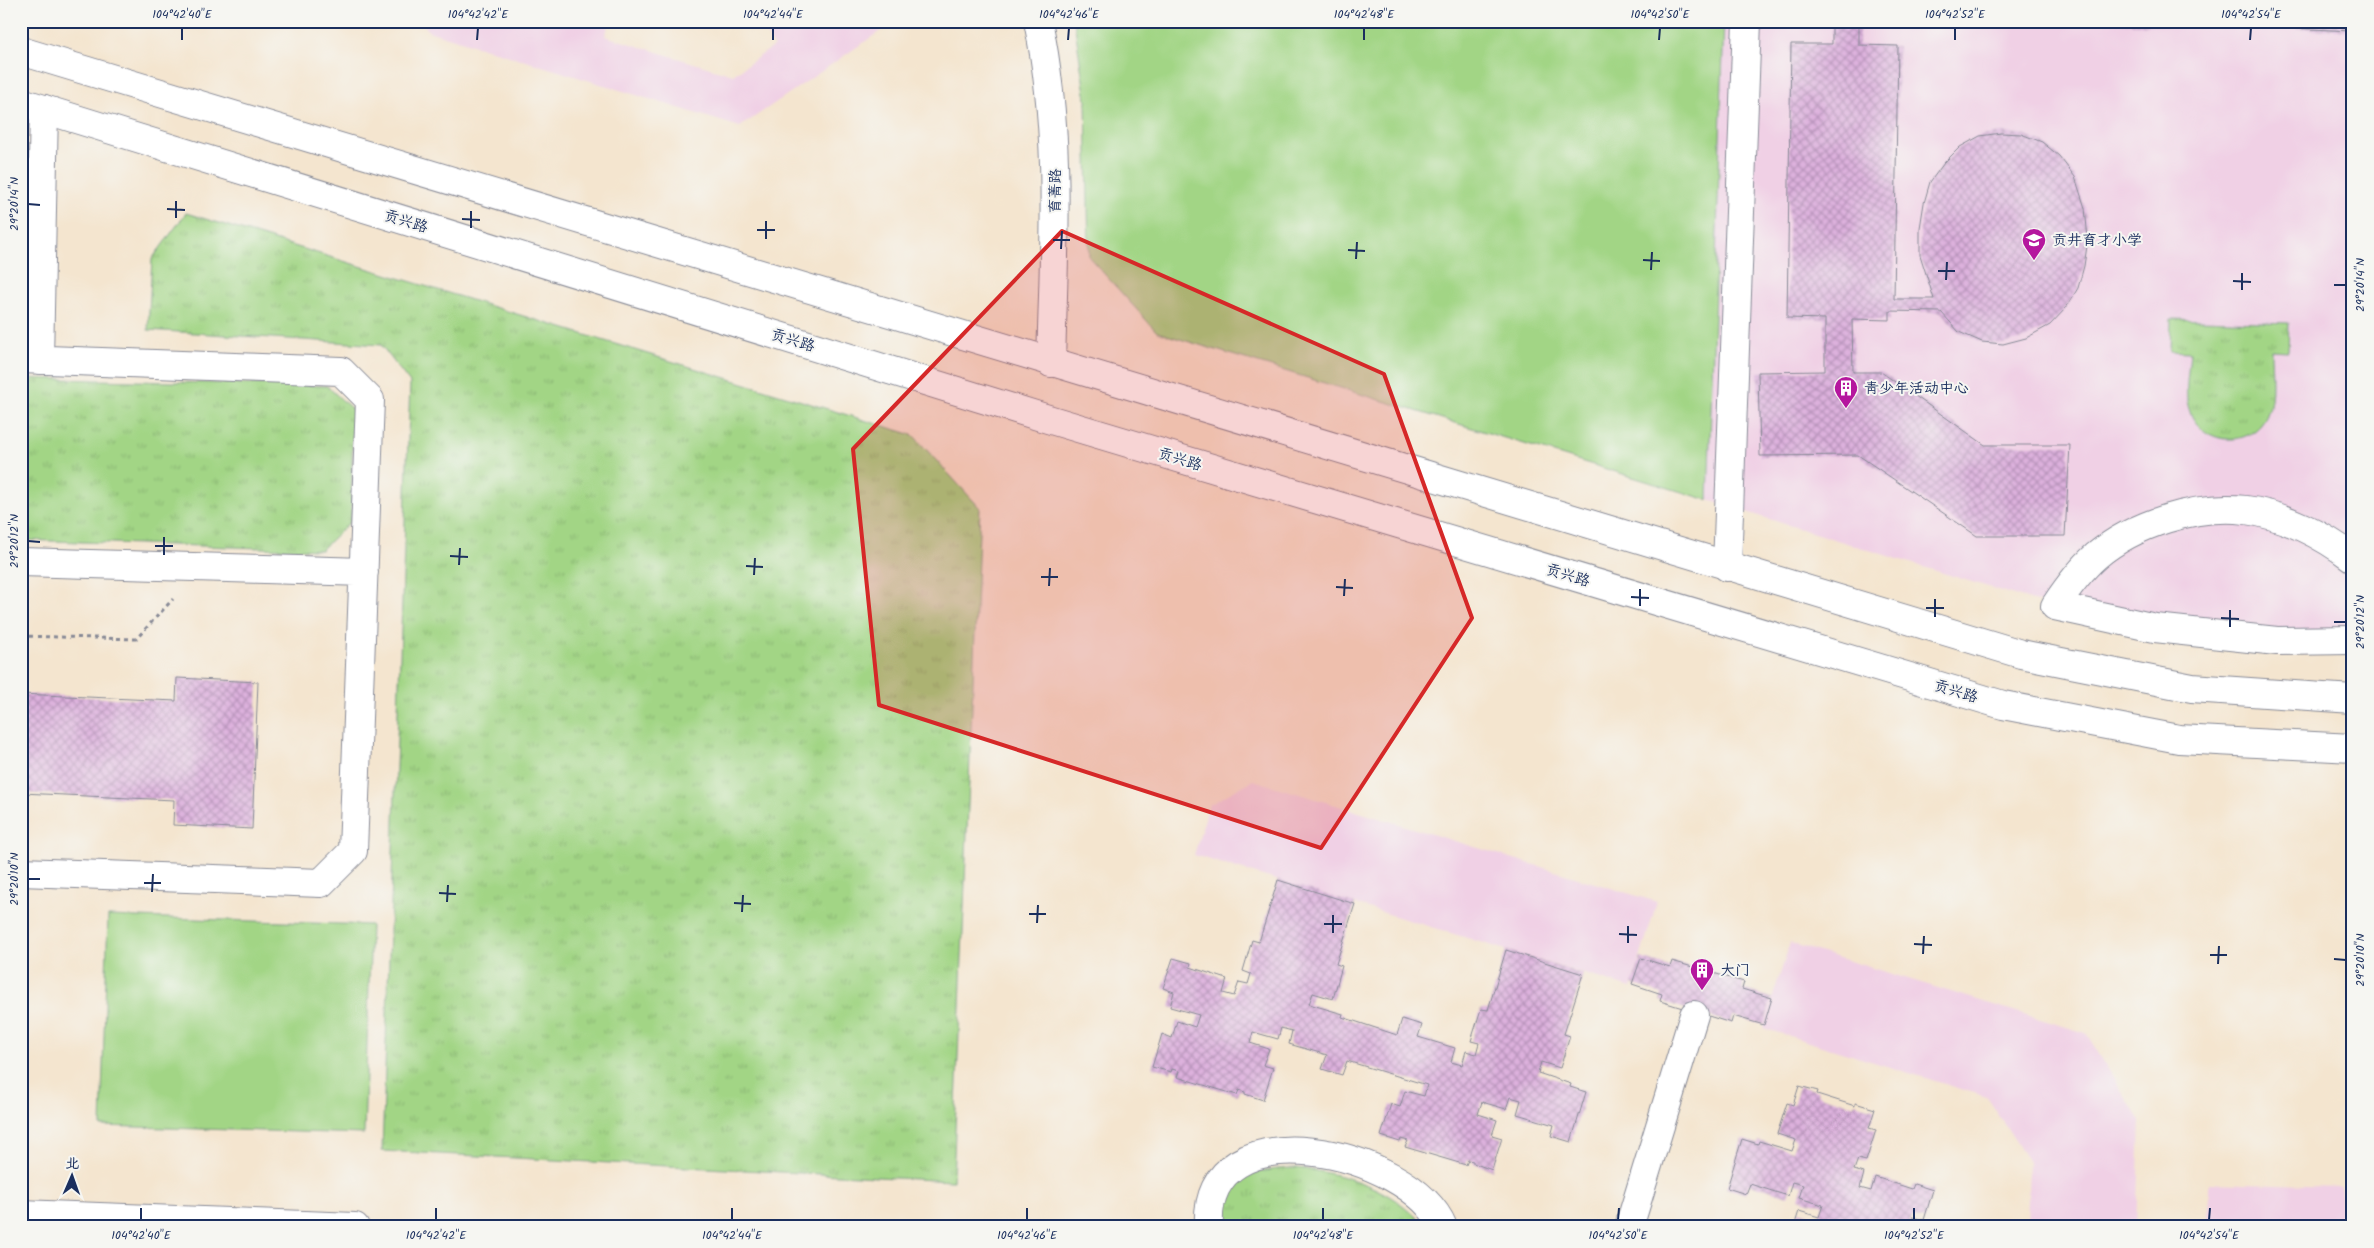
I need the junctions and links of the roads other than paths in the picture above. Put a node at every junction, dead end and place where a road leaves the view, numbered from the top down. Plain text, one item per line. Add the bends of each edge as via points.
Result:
1 (1038, 21) edge
2 (1747, 21) edge
3 (21, 51) edge
4 (32, 105) edge
5 (30, 360) edge
6 (1051, 363) junction
7 (2353, 558) edge
8 (21, 562) edge
9 (1727, 567) junction
10 (364, 572) junction
11 (2353, 640) edge
12 (2353, 698) edge
13 (2353, 748) edge
14 (21, 872) edge
15 (1694, 1015) dead end
16 (21, 1214) edge
17 (355, 1227) edge
18 (1209, 1227) edge
19 (1443, 1227) edge
20 (1629, 1227) edge

1 - 6 main road, 育菁路 via 1053,117 1055,162
2 - 9 main road
3 - 6 main road
4 - 5 main road
4 - 13 main road, 贡兴路 via 1029,413 2003,705 2179,740
5 - 10 main road via 341,371 370,400
6 - 9 main road
7 - 11 main road via 2306,529 2246,510 2178,516 2147,525 2096,556 2072,580 2054,606 2155,628 2277,641
8 - 10 main road
9 - 12 main road via 2021,654 2192,688
10 - 14 main road via 353,851 321,883
15 - 20 main road
16 - 17 main road
18 - 19 main road via 1208,1211 1215,1188 1230,1168 1252,1155 1286,1151 1324,1153 1383,1172 1424,1200

